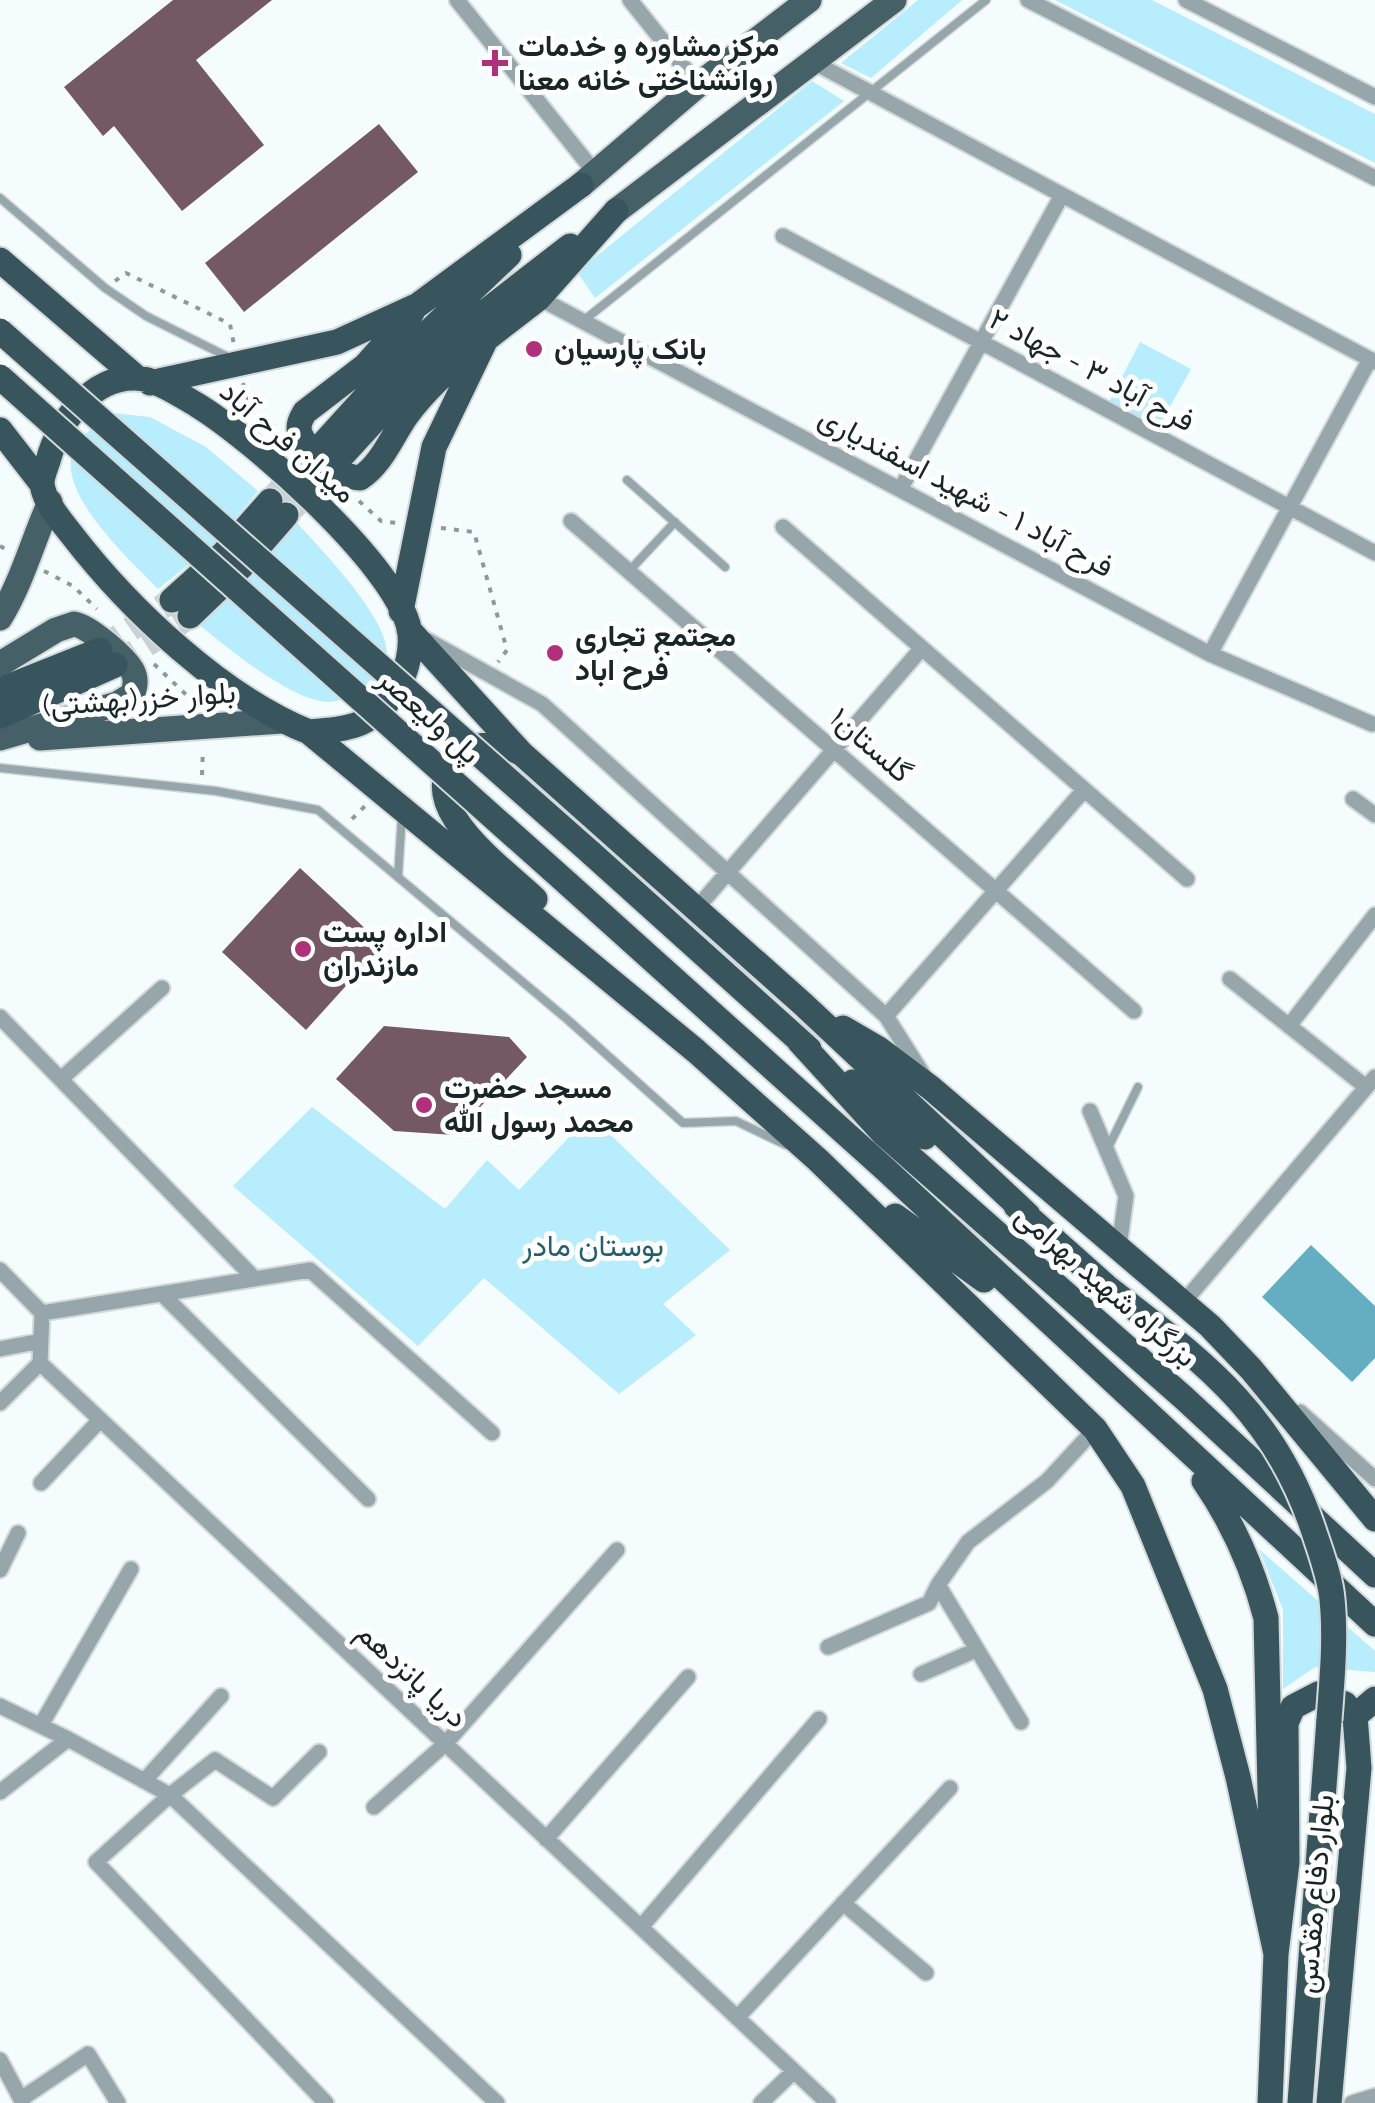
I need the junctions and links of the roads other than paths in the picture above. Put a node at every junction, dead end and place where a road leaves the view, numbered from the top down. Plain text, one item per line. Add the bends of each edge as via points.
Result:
1 (458, 0) edge
2 (630, 0) edge
3 (809, 0) edge
4 (894, 0) edge
5 (986, 0) edge
6 (1028, 0) edge
7 (1186, 0) edge
8 (815, 63) junction
9 (698, 85) junction
10 (872, 94) junction
11 (1375, 97) edge
12 (1375, 178) edge
13 (588, 179) junction
14 (1062, 195) junction
15 (0, 198) edge
16 (616, 211) junction
17 (783, 236) dead end
18 (0, 260) edge
19 (539, 298) junction
20 (418, 305) junction
21 (582, 321) junction
22 (0, 332) edge
23 (486, 340) junction
24 (982, 342) junction
25 (1372, 360) edge
26 (238, 362) junction
27 (0, 377) edge
28 (143, 380) junction
29 (0, 430) edge
30 (627, 480) dead end
31 (901, 488) junction
32 (46, 493) junction
33 (1290, 507) junction
34 (278, 508) tunnel mouth
35 (571, 521) dead end
36 (674, 522) junction
37 (783, 527) dead end
38 (1375, 553) edge
39 (725, 567) dead end
40 (629, 571) junction
41 (181, 608) tunnel mouth
42 (0, 618) edge
43 (405, 620) junction
44 (922, 648) junction
45 (1210, 654) junction
46 (0, 664) edge
47 (0, 690) edge
48 (0, 716) edge
49 (282, 722) junction
50 (1372, 724) dead end
51 (310, 732) junction
52 (0, 739) edge
53 (834, 750) junction
54 (521, 753) junction
55 (0, 768) edge
56 (1084, 790) junction
57 (1354, 799) dead end
58 (403, 810) junction
59 (1375, 815) edge
60 (727, 872) junction
61 (398, 877) junction
62 (1186, 879) dead end
63 (996, 891) junction
64 (696, 908) junction
65 (1374, 917) edge
66 (1230, 979) dead end
67 (162, 988) dead end
68 (804, 1005) junction
69 (1134, 1012) dead end
70 (886, 1016) junction
71 (0, 1017) edge
72 (1289, 1026) junction
73 (799, 1041) junction
74 (696, 1051) junction
75 (60, 1079) junction
76 (1371, 1082) edge
77 (1138, 1087) dead end
78 (932, 1088) junction
79 (814, 1104) joint
80 (1090, 1111) dead end
81 (1107, 1150) junction
82 (818, 1160) junction
83 (1028, 1215) junction
84 (1119, 1247) junction
85 (0, 1270) edge
86 (255, 1278) junction
87 (162, 1294) junction
88 (1184, 1304) junction
89 (42, 1313) junction
90 (1066, 1340) junction
91 (41, 1341) junction
92 (0, 1349) edge
93 (40, 1363) junction
94 (1251, 1369) junction
95 (0, 1403) edge
96 (100, 1420) junction
97 (1096, 1429) junction
98 (492, 1432) dead end
99 (1175, 1440) junction
100 (1375, 1480) edge
101 (42, 1483) dead end
102 (368, 1499) dead end
103 (1375, 1520) edge
104 (18, 1532) dead end
105 (616, 1550) dead end
106 (131, 1569) dead end
107 (0, 1570) edge
108 (1375, 1575) edge
109 (938, 1585) junction
110 (1375, 1624) edge
111 (828, 1647) dead end
112 (976, 1650) junction
113 (921, 1674) dead end
114 (688, 1677) dead end
115 (221, 1696) dead end
116 (0, 1706) edge
117 (1365, 1707) edge
118 (819, 1719) dead end
119 (1022, 1722) dead end
120 (42, 1726) junction
121 (68, 1738) junction
122 (445, 1744) junction
123 (319, 1752) dead end
124 (144, 1780) junction
125 (950, 1788) dead end
126 (0, 1792) edge
127 (170, 1795) junction
128 (374, 1807) dead end
129 (546, 1838) junction
130 (843, 1902) junction
131 (641, 1927) junction
132 (1276, 1954) junction
133 (926, 1973) dead end
134 (737, 2018) junction
135 (0, 2060) edge
136 (794, 2071) junction
137 (1375, 2096) edge
138 (488, 2100) edge
139 (22, 2101) edge
140 (118, 2103) edge
141 (326, 2103) edge
142 (762, 2103) edge
143 (828, 2103) edge
144 (1270, 2103) edge
145 (1300, 2103) edge
146 (1329, 2103) edge
147 (1352, 2103) edge

1 - 13 street
2 - 9 street
3 - 9 main road
4 - 8 main road
5 - 10 lane
6 - 12 street
7 - 11 street
8 - 10 street
8 - 16 main road
9 - 13 main road
10 - 14 street
10 - 21 lane
13 - 16 highway via 400,359 331,451 467,326
13 - 20 highway
14 - 24 street
14 - 25 street
15 - 26 lane via 105,288
16 - 19 highway
17 - 24 street, فرح آباد ۳ - جهاد ۲
18 - 28 highway, میدان فرح آباد
19 - 21 street, فرح آباد ۱ - شهید اسفندیاری
19 - 23 highway
20 - 23 highway via 365,366 300,422 306,442 338,474 360,478 372,470 408,413
20 - 26 highway via 337,342
21 - 31 street, فرح آباد ۱ - شهید اسفندیاری
22 - 73 highway, پل ولیعصر, bridge
23 - 43 highway via 434,447
24 - 31 street
24 - 33 street, فرح آباد ۳ - جهاد ۲
25 - 33 street
26 - 28 highway
27 - 79 highway, پل ولیعصر, bridge
28 - 32 highway via 103,386 74,408 52,444
28 - 43 highway, میدان فرح آباد via 206,411 260,453 371,563
29 - 32 highway
30 - 36 lane
31 - 45 street, فرح آباد ۱ - شهید اسفندیاری
32 - 42 main road via 19,582
32 - 49 highway via 100,570 179,646
33 - 38 street, فرح آباد ۳ - جهاد ۲
33 - 45 street
34 - 41 highway via 241,567
35 - 40 street, گلستان۱
36 - 39 lane
36 - 40 lane
37 - 44 street
40 - 53 street, گلستان۱
43 - 51 highway via 407,670 390,701 366,723
43 - 54 highway, میدان فرح آباد
43 - 60 street via 542,704
44 - 53 street
44 - 56 street
45 - 50 street, فرح آباد ۱ - شهید اسفندیاری
46 - 52 main road via 74,624 132,669 136,682 133,694 117,704
47 - 48 highway via 107,657
49 - 51 highway
49 - 52 main road, بلوار خزر(بهشتی)
51 - 58 highway
53 - 60 street
53 - 63 street, گلستان۱
54 - 64 highway, میدان فرح آباد
54 - 74 highway via 486,744 460,756 444,794 457,826
55 - 61 lane via 202,789 318,810
56 - 62 street
56 - 63 street
57 - 59 street
58 - 61 lane
58 - 74 highway
60 - 64 street
60 - 70 street
61 - 82 lane via 682,1123 736,1120
63 - 69 street, گلستان۱
63 - 70 street
64 - 68 highway, میدان فرح آباد
65 - 72 street
66 - 72 street
67 - 75 street
68 - 78 highway
68 - 83 highway
70 - 78 street
71 - 75 street
72 - 76 street
73 - 83 highway
73 - 108 highway, بزرگراه شهید بهرامی via 884,1133
74 - 82 highway
75 - 86 street
76 - 88 street
77 - 81 lane
78 - 84 highway
79 - 90 highway, بزرگراه شهید بهرامی
80 - 81 street
81 - 84 street via 1126,1196
82 - 90 highway
82 - 97 highway
83 - 145 highway, bridge via 1225,1382 1276,1447 1305,1504 1332,1594 1334,1640
84 - 88 highway
85 - 89 street
86 - 87 street
86 - 98 street via 310,1270
87 - 89 street
87 - 102 street
88 - 94 highway
89 - 91 street
90 - 99 highway, بزرگراه شهید بهرامی
91 - 92 street
91 - 93 street
93 - 95 street
93 - 96 street, دریا پانزدهم
94 - 100 street
94 - 103 highway
96 - 101 street
96 - 122 street, دریا پانزدهم
97 - 109 street via 1047,1481 968,1542
97 - 132 highway via 1133,1486 1215,1689
99 - 110 highway, بزرگراه شهید بهرامی
99 - 132 highway via 1232,1527 1266,1618
104 - 107 street
105 - 122 street
106 - 120 street
109 - 111 street via 929,1604
109 - 112 street
112 - 113 street
112 - 119 street
114 - 129 street
115 - 124 street
116 - 120 street
117 - 132 highway via 1318,1694 1292,1707 1286,1723 1287,1862
117 - 146 highway, بلوار دفاع مقدس
118 - 131 street
120 - 121 street
121 - 124 street
121 - 126 street
122 - 128 street
122 - 129 street, دریا پانزدهم
123 - 127 street via 273,1798 215,1760
124 - 127 street
125 - 130 street
127 - 138 street
127 - 141 street via 96,1862
129 - 131 street, دریا پانزدهم
130 - 133 street
130 - 134 street
131 - 134 street, دریا پانزدهم
132 - 144 highway
134 - 136 street, دریا پانزدهم
135 - 139 street
136 - 142 street
136 - 143 street, دریا پانزدهم
137 - 147 street
139 - 140 street via 88,2054

